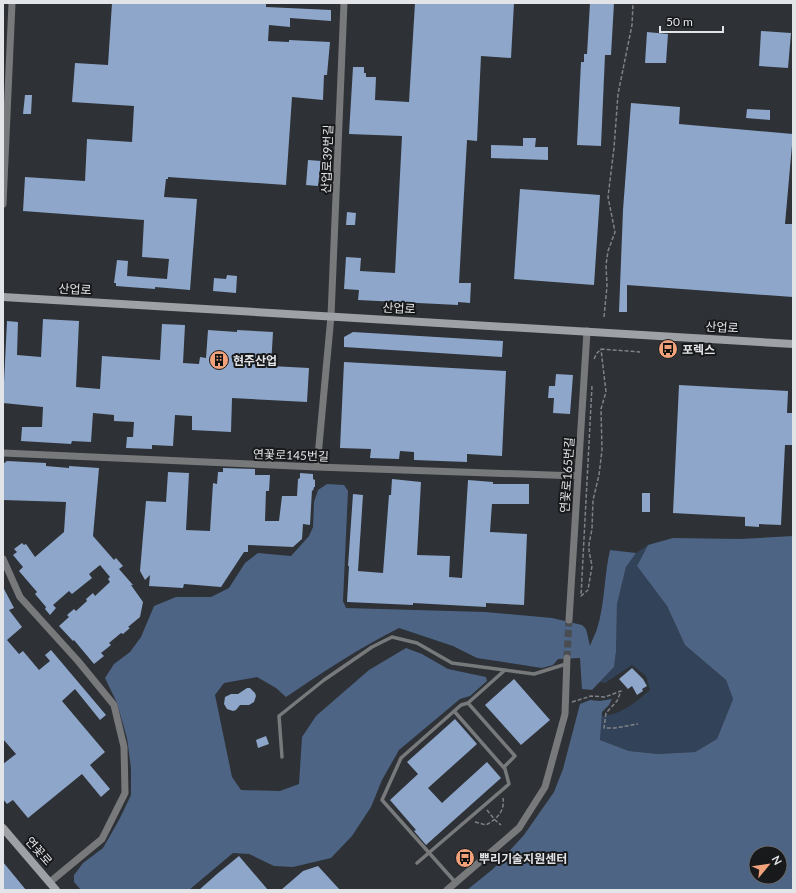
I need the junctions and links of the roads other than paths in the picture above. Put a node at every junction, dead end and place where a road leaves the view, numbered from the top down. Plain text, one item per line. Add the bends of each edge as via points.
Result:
1 (12, 3) edge
2 (344, 3) edge
3 (3, 204) edge
4 (3, 297) edge
5 (331, 316) junction
6 (587, 331) junction
7 (793, 344) edge
8 (3, 454) edge
9 (317, 468) junction
10 (578, 476) junction
11 (3, 559) edge
12 (569, 620) tunnel mouth
13 (567, 661) joint
14 (505, 670) junction
15 (468, 703) junction
16 (454, 711) junction
17 (282, 757) dead end
18 (504, 767) junction
19 (3, 828) edge
20 (428, 853) junction
21 (416, 863) dead end
22 (50, 882) junction
23 (456, 883) junction
24 (56, 890) edge
25 (447, 890) edge

1 - 3 street
2 - 5 street, 산업로39번길
4 - 5 street, 산업로
5 - 6 street, 산업로
5 - 9 street, 산업로39번길
6 - 7 street, 산업로
6 - 10 street, 연꽃로165번길
8 - 9 street, 연꽃로145번길
9 - 10 street, 연꽃로145번길
10 - 12 street, 연꽃로165번길
11 - 22 street via 20,597 114,705 124,747 125,793 102,839
13 - 14 lane via 534,674
13 - 23 street via 565,714 545,787 519,828
14 - 15 lane
14 - 17 lane via 452,663 417,643 392,637 372,647 324,680 279,716
15 - 16 lane
15 - 18 lane via 515,756
16 - 18 lane
16 - 20 lane via 401,758 382,800
18 - 20 lane via 509,784
19 - 22 street, 연꽃로
20 - 21 lane
20 - 23 lane
22 - 24 street, 연꽃로
23 - 25 street

